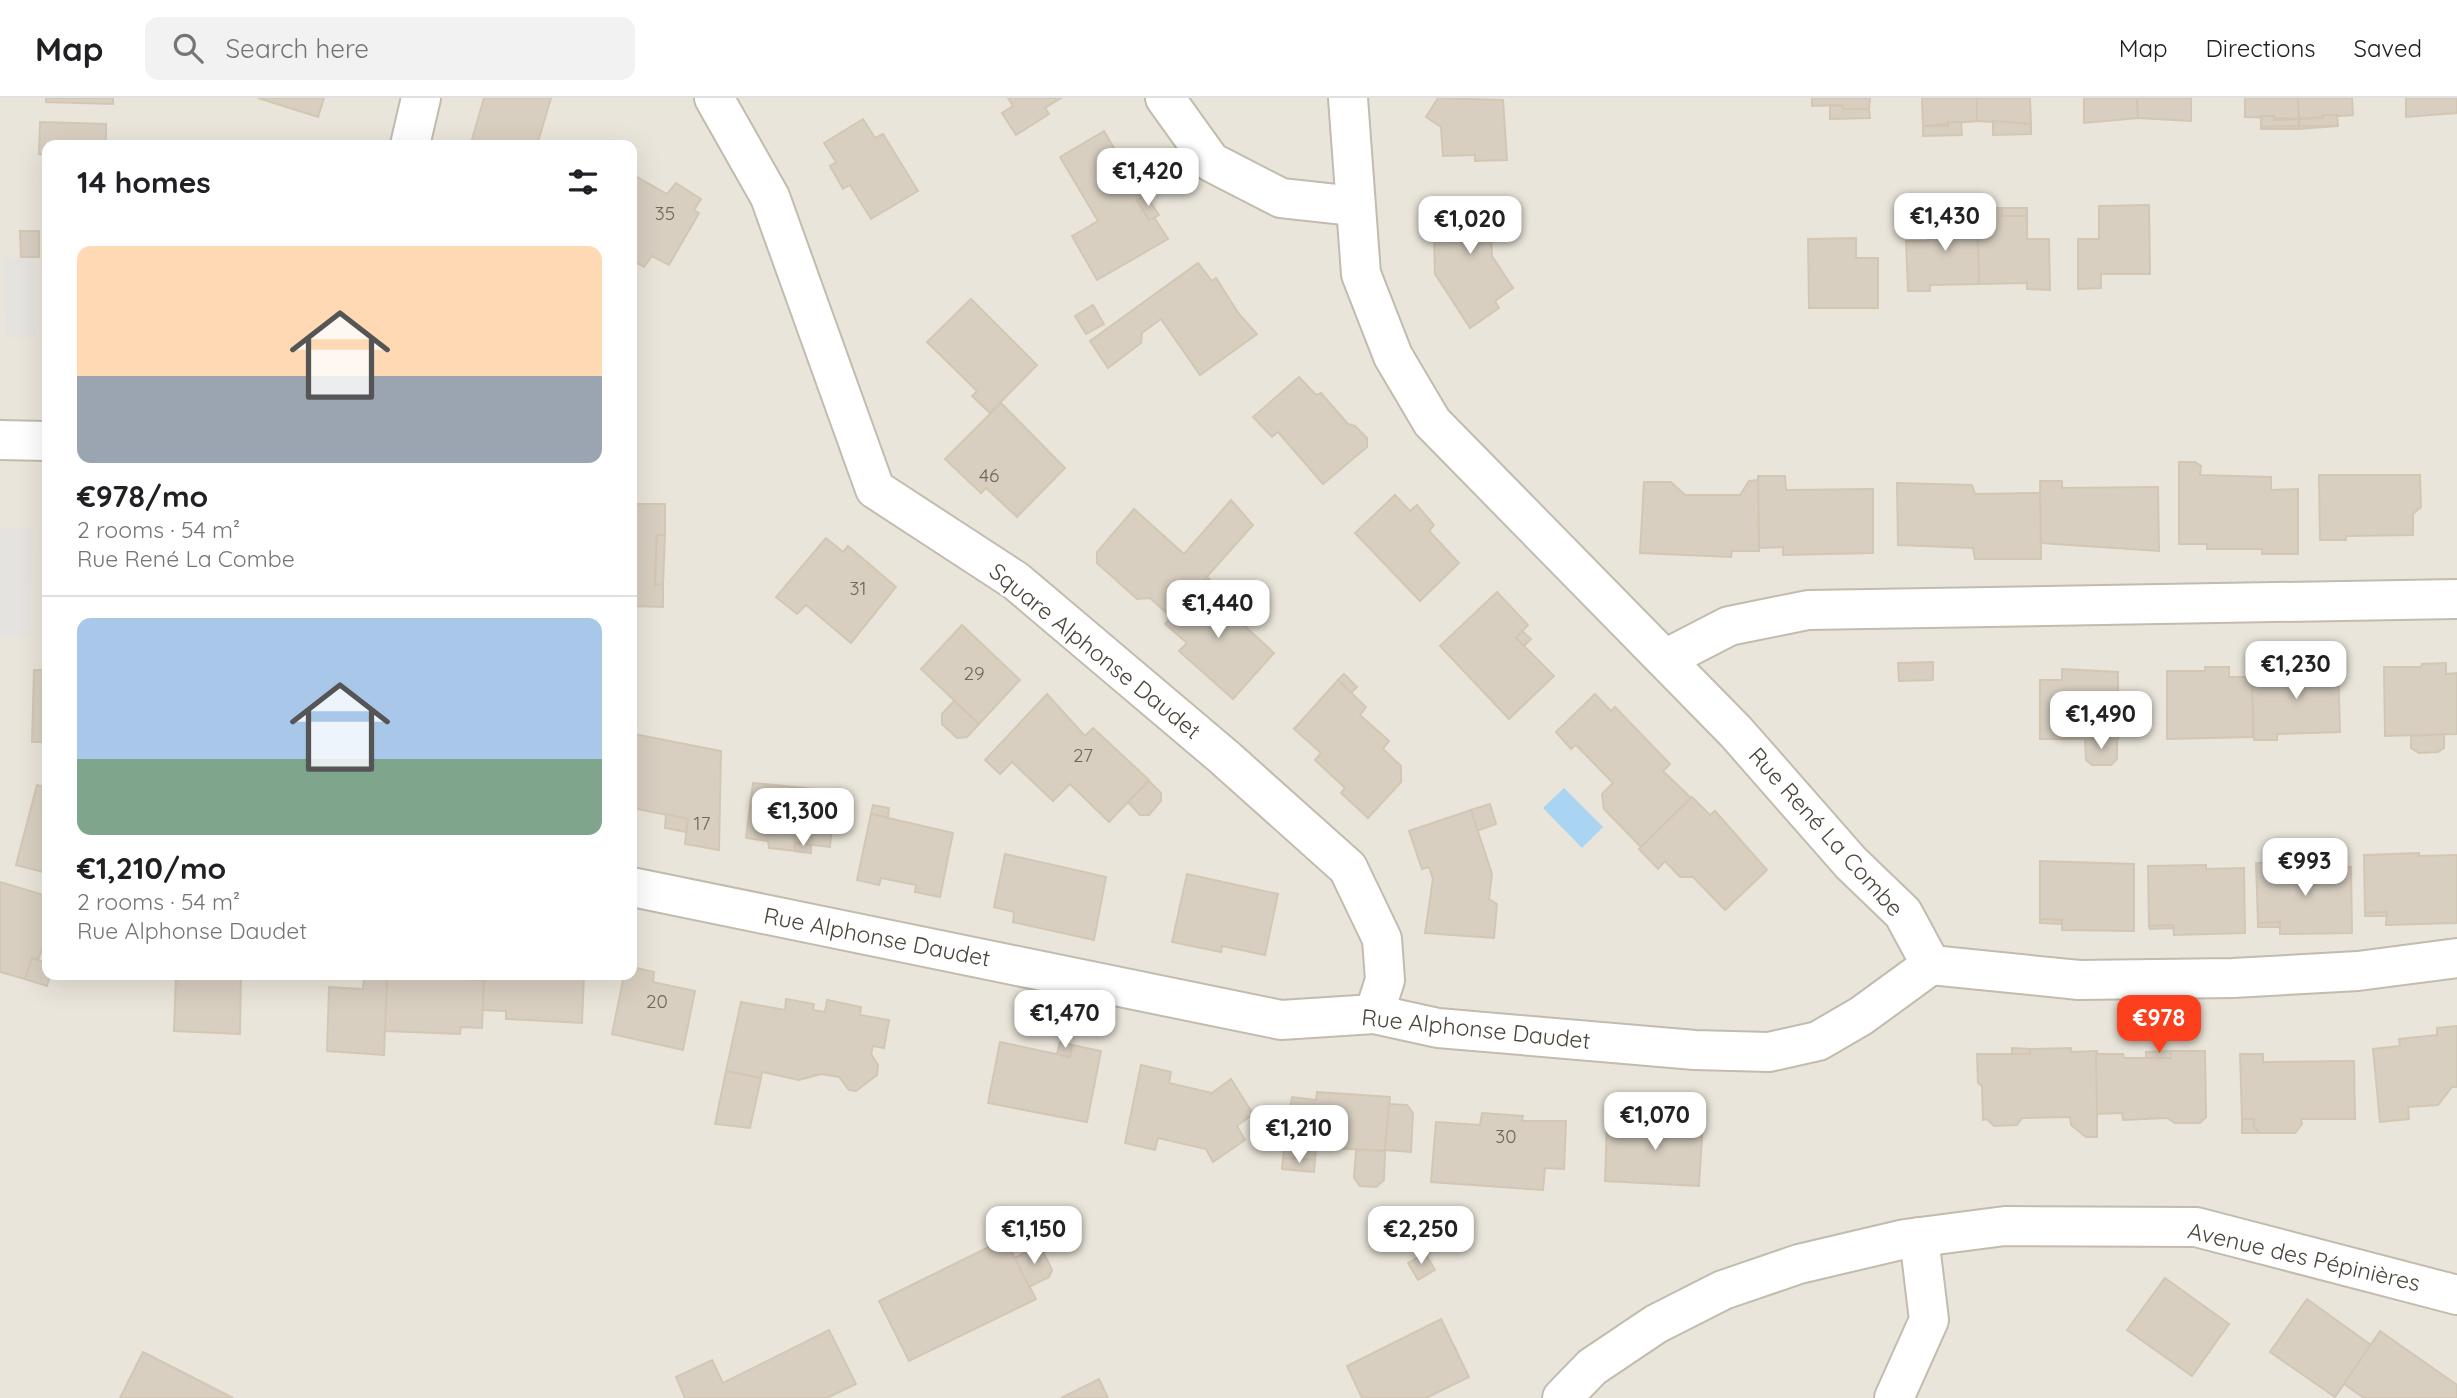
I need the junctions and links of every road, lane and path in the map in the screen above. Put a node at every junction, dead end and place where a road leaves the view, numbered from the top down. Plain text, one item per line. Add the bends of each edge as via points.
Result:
1 (421, 98) edge
2 (714, 98) edge
3 (1165, 98) edge
4 (1348, 98) edge
5 (411, 140) edge
6 (1354, 206) junction
7 (0, 440) edge
8 (42, 441) edge
9 (2457, 599) edge
10 (1665, 659) junction
11 (637, 888) edge
12 (2457, 958) edge
13 (1931, 965) junction
14 (1374, 1014) junction
15 (1919, 1237) junction
16 (2457, 1295) edge
17 (1562, 1398) edge
18 (1894, 1398) edge

1 - 5 street
2 - 14 street, Square Alphonse Daudet via 771,197 875,489 1016,582 1348,868 1382,939 1385,979
3 - 6 street via 1211,162 1280,198
4 - 6 street, Rue René La Combe
6 - 10 street, Rue René La Combe via 1361,274 1393,356 1432,422
7 - 8 street
9 - 10 street via 1808,610 1729,626
10 - 13 street, Rue René La Combe via 1851,863 1903,913
11 - 14 street, Rue Alphonse Daudet via 1281,1020
12 - 13 street via 2358,971 2233,978 2079,980
13 - 14 street, Rue Alphonse Daudet via 1818,1041 1769,1052 1438,1028
15 - 16 street, Avenue des Pépinières via 2005,1226 2196,1227
15 - 17 street, Avenue des Pépinières via 1799,1264 1723,1290 1656,1324 1592,1367
15 - 18 street via 1929,1320

